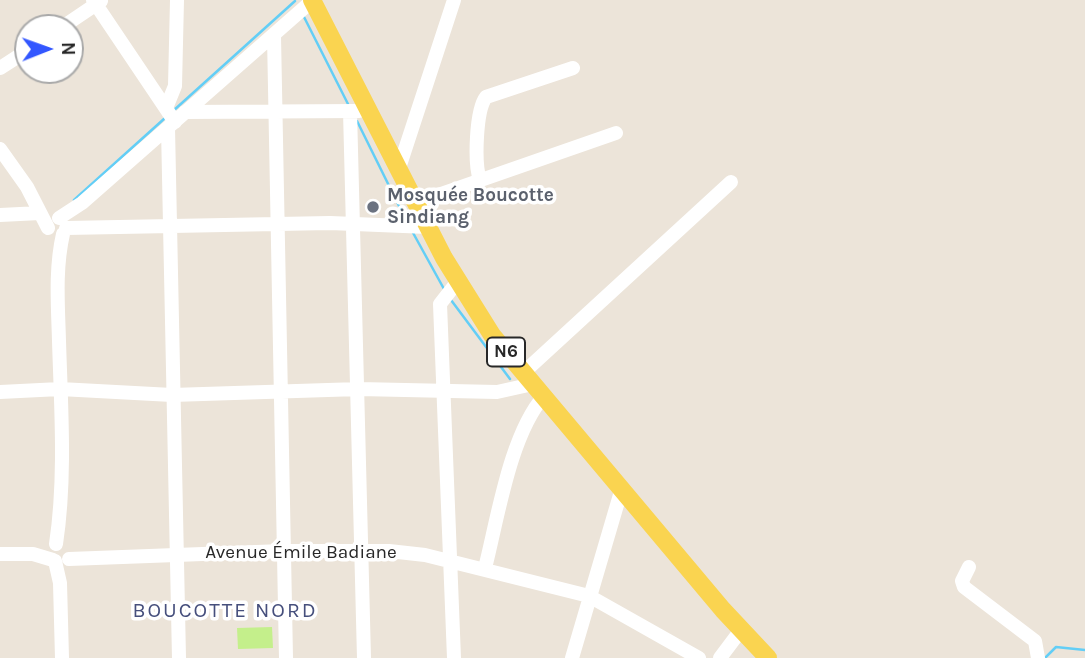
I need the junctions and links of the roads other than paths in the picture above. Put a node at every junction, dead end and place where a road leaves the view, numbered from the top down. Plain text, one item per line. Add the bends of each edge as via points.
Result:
1 (177, 0) edge
2 (312, 0) edge
3 (454, 0) edge
4 (97, 2) edge
5 (80, 14) edge
6 (274, 36) junction
7 (573, 68) dead end
8 (166, 108) junction
9 (350, 111) junction
10 (276, 112) junction
11 (371, 112) junction
12 (176, 121) junction
13 (616, 133) dead end
14 (0, 149) edge
15 (399, 168) junction
16 (480, 180) junction
17 (731, 182) dead end
18 (27, 187) junction
19 (415, 203) junction
20 (40, 213) junction
21 (0, 215) edge
22 (354, 223) junction
23 (280, 225) junction
24 (59, 226) junction
25 (428, 227) junction
26 (169, 228) junction
27 (458, 281) junction
28 (533, 384) junction
29 (60, 389) junction
30 (359, 389) junction
31 (281, 391) junction
32 (0, 392) edge
33 (446, 392) junction
34 (172, 395) junction
35 (622, 488) junction
36 (360, 550) junction
37 (283, 551) junction
38 (61, 553) junction
39 (176, 553) junction
40 (0, 554) edge
41 (452, 561) junction
42 (969, 567) dead end
43 (485, 568) junction
44 (589, 596) junction
45 (741, 630) junction
46 (62, 658) edge
47 (179, 658) edge
48 (286, 658) edge
49 (364, 658) edge
50 (454, 658) edge
51 (572, 658) edge
52 (699, 658) edge
53 (720, 658) edge
54 (768, 658) edge
55 (1038, 658) edge

1 - 8 street via 175,86
2 - 6 street
2 - 11 main road, N6
3 - 15 street
4 - 5 street
4 - 8 street
6 - 10 street
6 - 12 street
7 - 16 street via 486,97 480,104 476,156
8 - 12 street
9 - 10 street
9 - 11 street
9 - 22 street
10 - 12 street
10 - 23 street
11 - 15 main road, N6
12 - 24 street
12 - 26 street
13 - 16 street
14 - 18 street
15 - 19 main road, N6
16 - 19 street
17 - 28 street
18 - 20 street
18 - 24 street
19 - 25 main road, N6
20 - 21 street
20 - 24 street
22 - 23 street
22 - 25 street
22 - 30 street
23 - 26 street
23 - 31 street
24 - 26 street
24 - 29 street
25 - 27 main road, N6
26 - 34 street
27 - 28 main road, N6 via 492,335
27 - 33 street via 440,304
28 - 33 street via 510,390
28 - 35 main road, N6
28 - 43 street via 532,410 520,435
29 - 32 street
29 - 34 street
29 - 38 street
30 - 31 street
30 - 33 street
30 - 36 street
31 - 34 street
31 - 37 street
33 - 41 street
34 - 39 street
35 - 44 street
35 - 45 main road, N6
36 - 37 street, Avenue Émile Badiane
36 - 41 street, Avenue Émile Badiane
36 - 49 street
37 - 39 street, Avenue Émile Badiane
37 - 48 street
38 - 39 street, Avenue Émile Badiane
38 - 40 street
38 - 46 street
39 - 47 street
41 - 43 street, Avenue Émile Badiane
41 - 50 street
42 - 55 street via 964,587 1035,641
43 - 44 street, Avenue Émile Badiane
44 - 51 street
44 - 52 street, Avenue Émile Badiane
45 - 53 street
45 - 54 main road, N6

